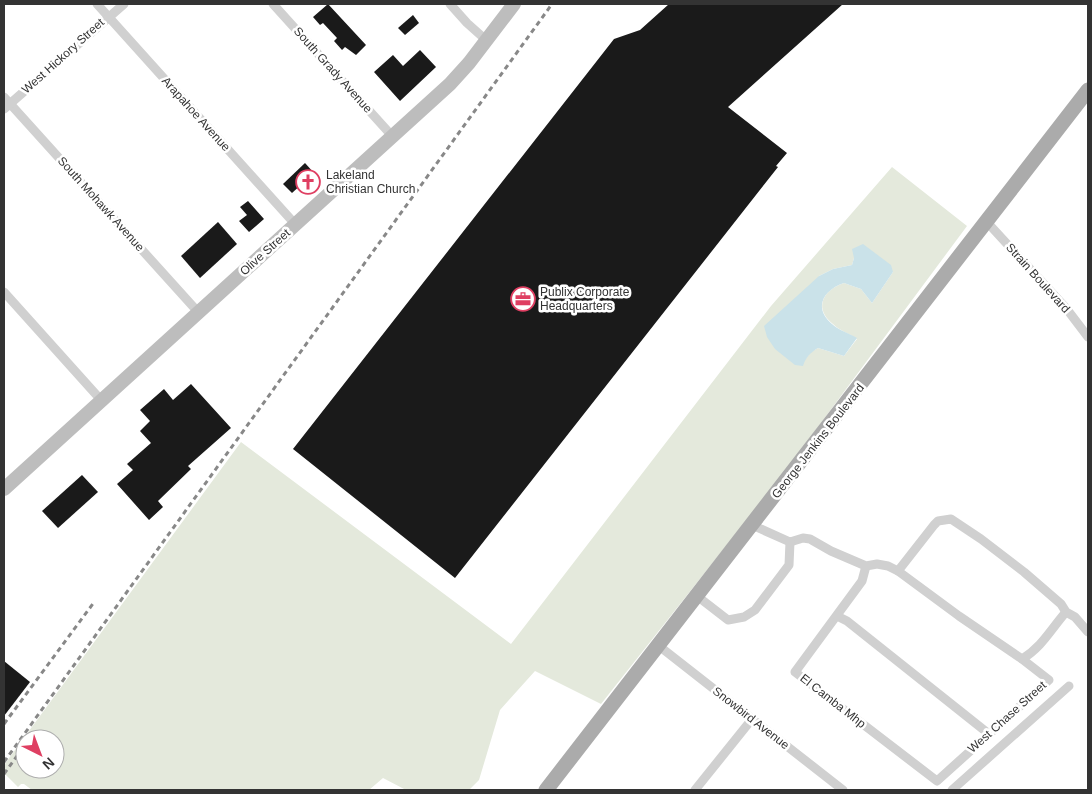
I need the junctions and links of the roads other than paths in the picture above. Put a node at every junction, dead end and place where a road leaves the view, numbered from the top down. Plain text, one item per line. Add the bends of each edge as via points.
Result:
1 (97, 4) edge
2 (124, 4) edge
3 (273, 4) edge
4 (450, 4) edge
5 (514, 4) edge
6 (108, 16) junction
7 (486, 40) junction
8 (1088, 90) edge
9 (6, 103) edge
10 (393, 137) junction
11 (986, 222) junction
12 (296, 224) junction
13 (4, 292) edge
14 (198, 312) junction
15 (1088, 337) edge
16 (101, 400) junction
17 (4, 489) edge
18 (752, 525) junction
19 (790, 542) junction
20 (866, 566) junction
21 (898, 571) junction
22 (697, 596) junction
23 (1066, 612) junction
24 (837, 616) junction
25 (1088, 632) edge
26 (658, 646) junction
27 (1022, 659) junction
28 (1069, 686) dead end
29 (752, 719) junction
30 (989, 734) junction
31 (960, 760) joint
32 (546, 790) edge
33 (695, 790) edge
34 (843, 790) edge
35 (952, 790) edge

1 - 6 street, Arapahoe Avenue
2 - 6 street, West Hickory Street
3 - 10 street, South Grady Avenue
4 - 7 street
5 - 7 main road, Olive Street
6 - 9 street, West Hickory Street
6 - 12 street, Arapahoe Avenue
7 - 10 main road, Olive Street via 450,84
8 - 11 main road, George Jenkins Boulevard
9 - 14 street, South Mohawk Avenue
10 - 12 main road, Olive Street
11 - 15 street, Strain Boulevard via 1066,308
11 - 18 main road, George Jenkins Boulevard
12 - 14 main road, Olive Street
13 - 16 street
14 - 16 main road, Olive Street
16 - 17 main road, Olive Street
18 - 19 street
18 - 22 main road, George Jenkins Boulevard
19 - 20 street via 810,539
19 - 22 street via 789,565 750,615 728,620
20 - 21 street via 876,564
20 - 24 street via 862,581
21 - 23 street via 938,521 951,519 1024,572
21 - 27 street
22 - 26 main road, George Jenkins Boulevard
23 - 25 street
23 - 27 street via 1042,643
24 - 30 street
24 - 31 street, El Camba Mhp via 796,672 937,780
26 - 29 street, Snowbird Avenue
26 - 32 main road, George Jenkins Boulevard
27 - 30 street, West Chase Street via 1050,680
28 - 35 street, West Chase Street
29 - 33 street
29 - 34 street, Snowbird Avenue
30 - 31 street, West Chase Street

